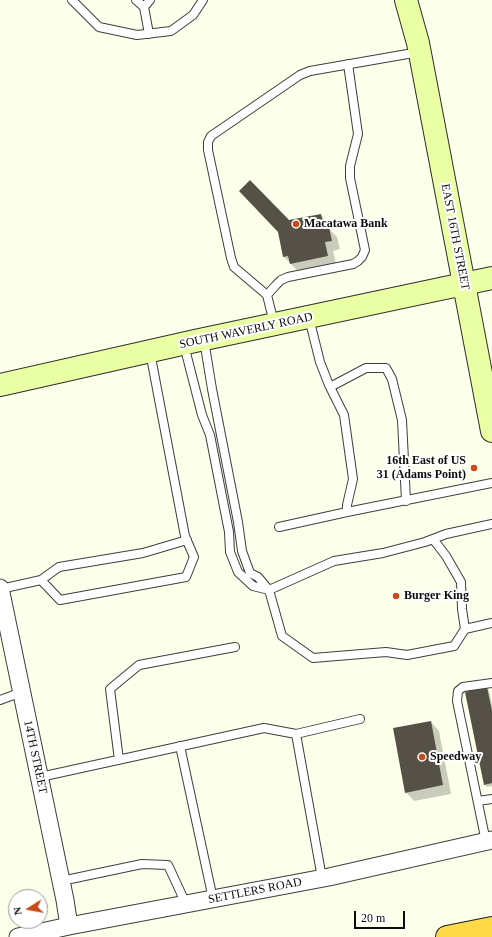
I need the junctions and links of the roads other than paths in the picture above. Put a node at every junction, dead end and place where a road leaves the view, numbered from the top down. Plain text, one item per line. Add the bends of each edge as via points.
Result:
1 (72, 0) edge
2 (136, 0) edge
3 (150, 0) edge
4 (203, 0) edge
5 (406, 0) edge
6 (412, 0) edge
7 (144, 7) junction
8 (149, 34) junction
9 (418, 48) junction
10 (348, 64) junction
11 (492, 278) edge
12 (464, 283) junction
13 (267, 295) junction
14 (309, 317) junction
15 (274, 324) junction
16 (194, 342) junction
17 (150, 351) junction
18 (0, 385) edge
19 (330, 387) junction
20 (492, 431) edge
21 (492, 483) edge
22 (406, 500) junction
23 (348, 512) junction
24 (492, 524) edge
25 (279, 527) dead end
26 (433, 539) junction
27 (187, 540) junction
28 (41, 580) junction
29 (0, 588) edge
30 (269, 590) junction
31 (492, 623) edge
32 (465, 629) junction
33 (235, 647) dead end
34 (492, 683) edge
35 (22, 692) junction
36 (0, 700) edge
37 (360, 719) dead end
38 (296, 734) junction
39 (180, 746) junction
40 (118, 760) junction
41 (40, 777) junction
42 (492, 799) edge
43 (478, 801) junction
44 (489, 841) edge
45 (322, 878) junction
46 (61, 881) junction
47 (213, 899) junction
48 (186, 904) junction
49 (69, 926) junction
50 (492, 928) edge
51 (18, 937) edge
52 (446, 937) edge

1 - 8 lane via 99,27 137,35
2 - 7 lane
3 - 7 lane
4 - 8 lane via 193,15 171,31
5 - 9 main road, EAST 16TH STREET
6 - 9 main road, EAST 16TH STREET
7 - 8 lane
9 - 10 lane
9 - 12 main road, EAST 16TH STREET
10 - 13 lane via 358,134 350,166 350,178 365,250 362,257 353,264 281,280
10 - 13 lane via 300,75 212,136 208,142 234,266
11 - 12 main road, SOUTH WAVERLY ROAD
12 - 14 main road, SOUTH WAVERLY ROAD
12 - 20 main road, EAST 16TH STREET
13 - 15 lane
14 - 15 main road, SOUTH WAVERLY ROAD
14 - 19 lane via 320,362
15 - 16 main road, SOUTH WAVERLY ROAD
16 - 17 main road, SOUTH WAVERLY ROAD
16 - 30 lane via 212,389 242,551 250,573 258,577
16 - 30 lane via 202,415 210,435 229,532 230,552 238,572 253,586
17 - 18 main road, SOUTH WAVERLY ROAD
17 - 27 lane
19 - 22 lane via 366,368 386,368 392,379 402,420
19 - 23 lane via 344,414 353,480 347,505
21 - 22 lane
22 - 23 lane
23 - 25 lane
24 - 26 lane
26 - 30 lane via 383,553 334,561
26 - 32 lane via 461,582
27 - 28 lane via 143,553 59,567
27 - 28 lane via 194,557 186,577 60,600
28 - 29 lane
29 - 35 street, 14TH STREET
30 - 32 lane via 282,636 314,658 386,652 407,655 454,646
31 - 32 lane
33 - 40 lane via 139,665 110,689
34 - 43 lane via 458,691 457,700
35 - 36 lane
35 - 41 street, 14TH STREET
37 - 38 lane
38 - 39 lane via 264,728
38 - 45 lane
39 - 40 lane
39 - 47 lane
40 - 41 lane
41 - 46 street, 14TH STREET
42 - 43 lane
43 - 44 lane
44 - 45 street, SETTLERS ROAD
45 - 47 street, SETTLERS ROAD
46 - 48 lane via 142,864 168,865
46 - 49 street, 14TH STREET
47 - 48 street, SETTLERS ROAD
48 - 49 street, SETTLERS ROAD
49 - 51 street, SETTLERS ROAD
50 - 52 highway

